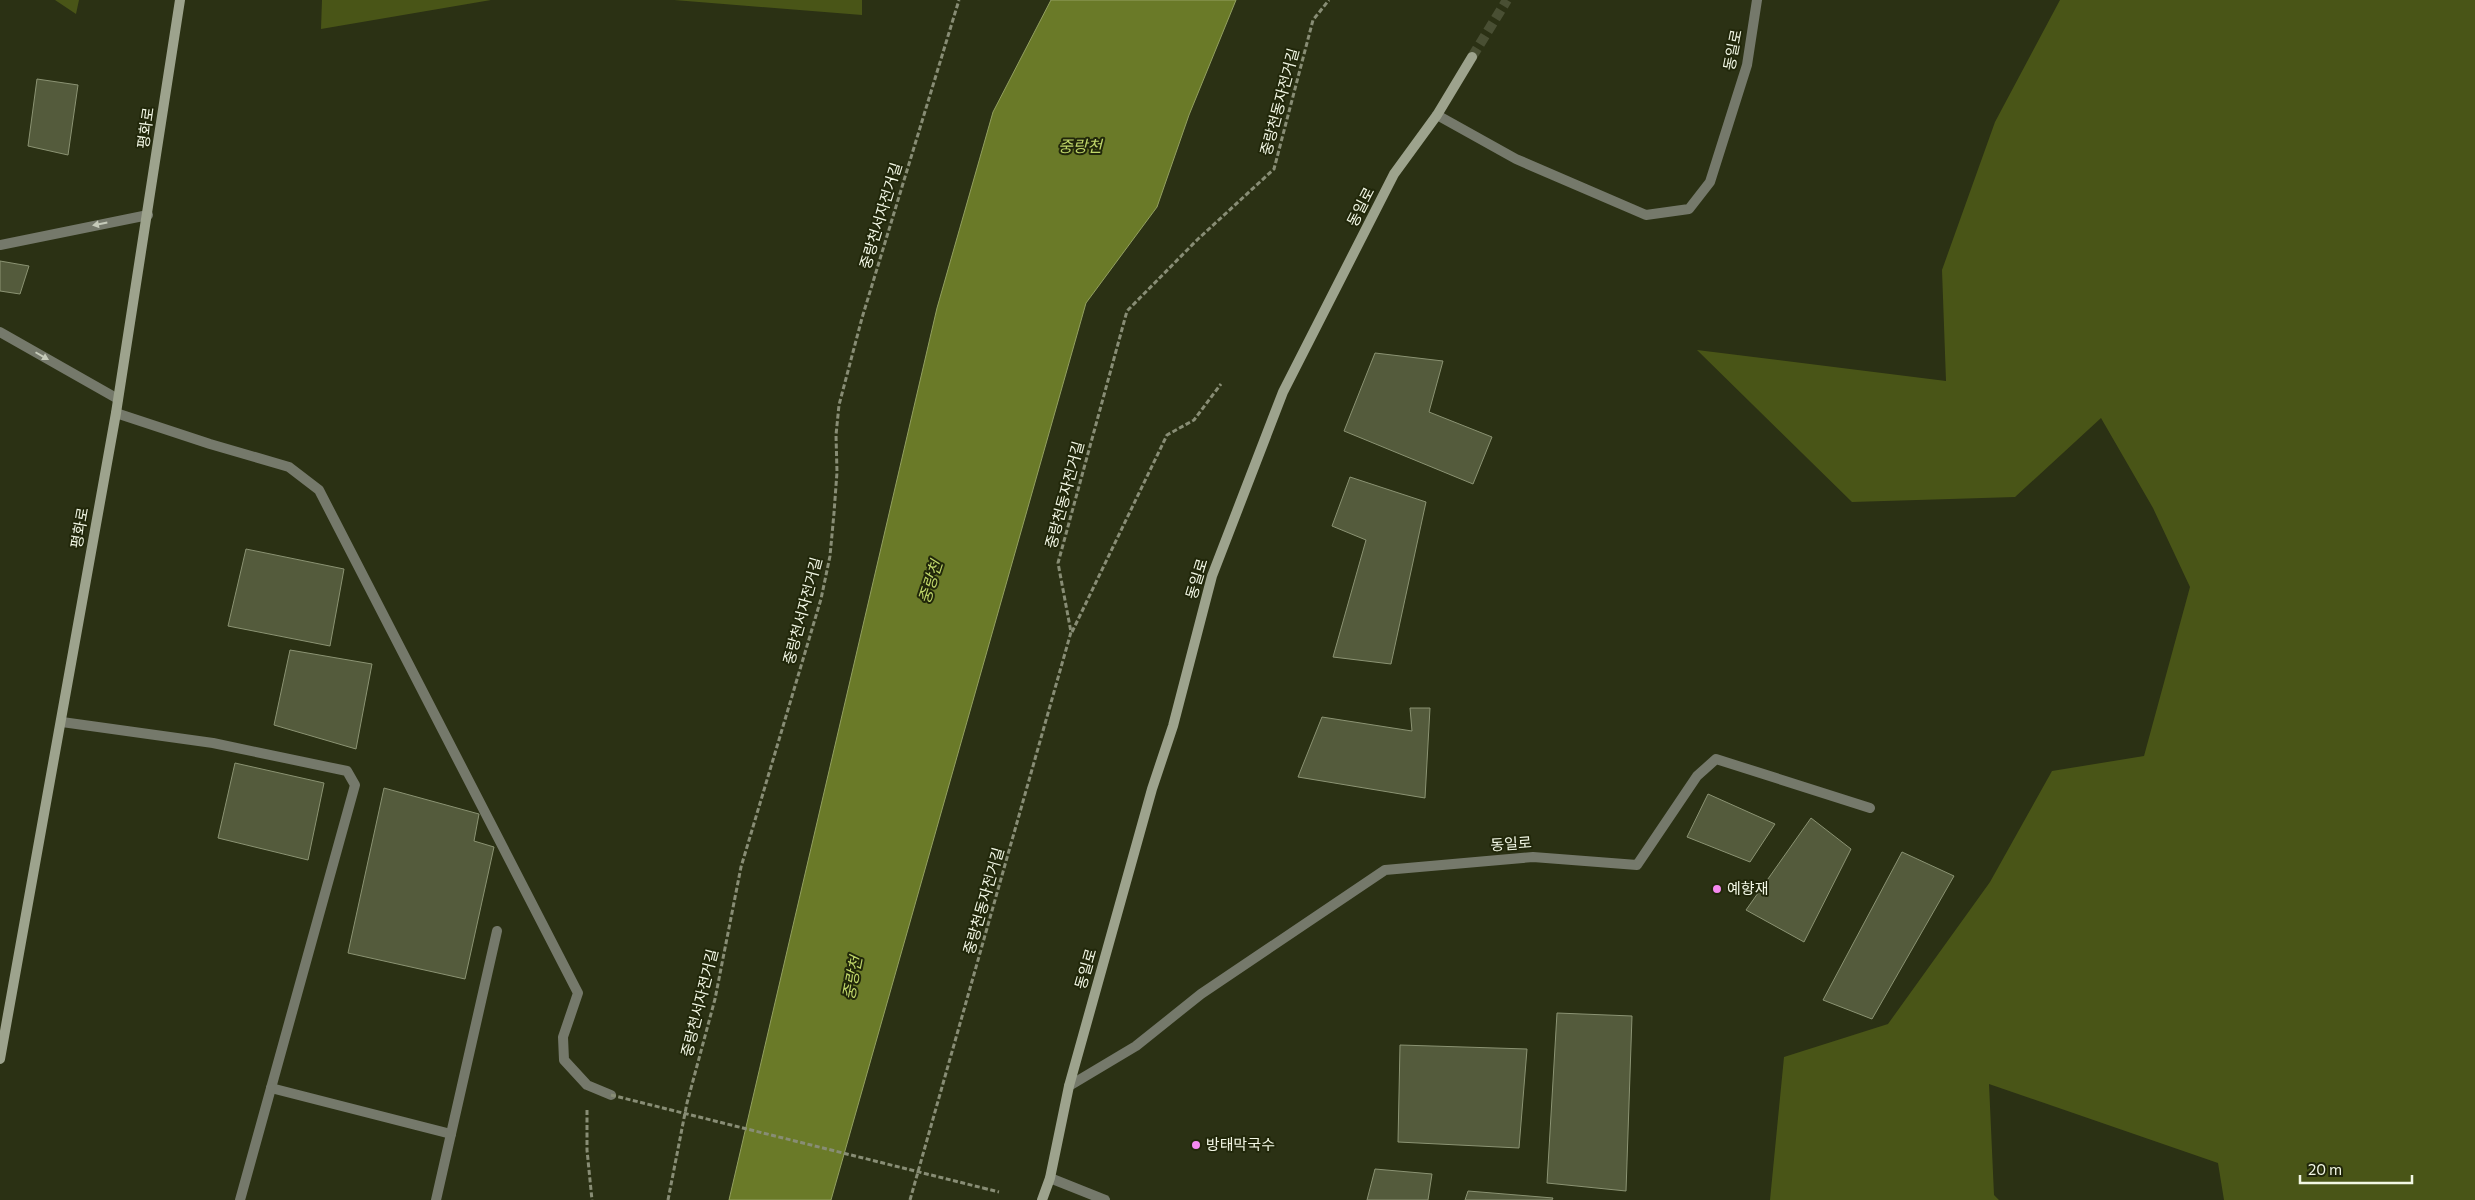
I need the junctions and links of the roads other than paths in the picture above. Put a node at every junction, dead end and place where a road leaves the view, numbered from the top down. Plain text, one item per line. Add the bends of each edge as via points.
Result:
1 (180, 0) edge
2 (1757, 0) edge
3 (1472, 57) tunnel mouth
4 (1437, 115) junction
5 (148, 215) junction
6 (0, 245) edge
7 (0, 332) edge
8 (118, 399) junction
9 (116, 413) junction
10 (62, 722) junction
11 (1870, 808) dead end
12 (496, 932) dead end
13 (0, 1059) edge
14 (1069, 1086) junction
15 (270, 1088) junction
16 (611, 1095) road end
17 (451, 1134) junction
18 (1050, 1178) junction
19 (240, 1200) edge
20 (436, 1200) edge
21 (1042, 1200) edge
22 (1105, 1200) edge

1 - 5 street, 평화로
2 - 4 street, 동일로 via 1747,66 1710,182 1689,209 1646,215 1516,159
3 - 4 street, 동일로
4 - 14 street, 동일로 via 1394,174 1284,392 1212,576 1173,726 1152,789
5 -> 6 street
5 - 8 street, 평화로
7 -> 8 street
8 - 9 street, 평화로
9 - 10 street, 평화로
9 - 16 street via 289,467 319,490 578,993 563,1037 564,1060 587,1085
10 - 13 street, 평화로
10 - 15 street via 213,743 347,771 355,785
11 - 14 street, 동일로 via 1716,759 1696,776 1637,865 1533,857 1385,870 1201,994 1136,1046
12 - 17 street
14 - 18 street, 동일로
15 - 17 street
15 - 19 street
17 - 20 street
18 - 21 street, 동일로
18 - 22 street

